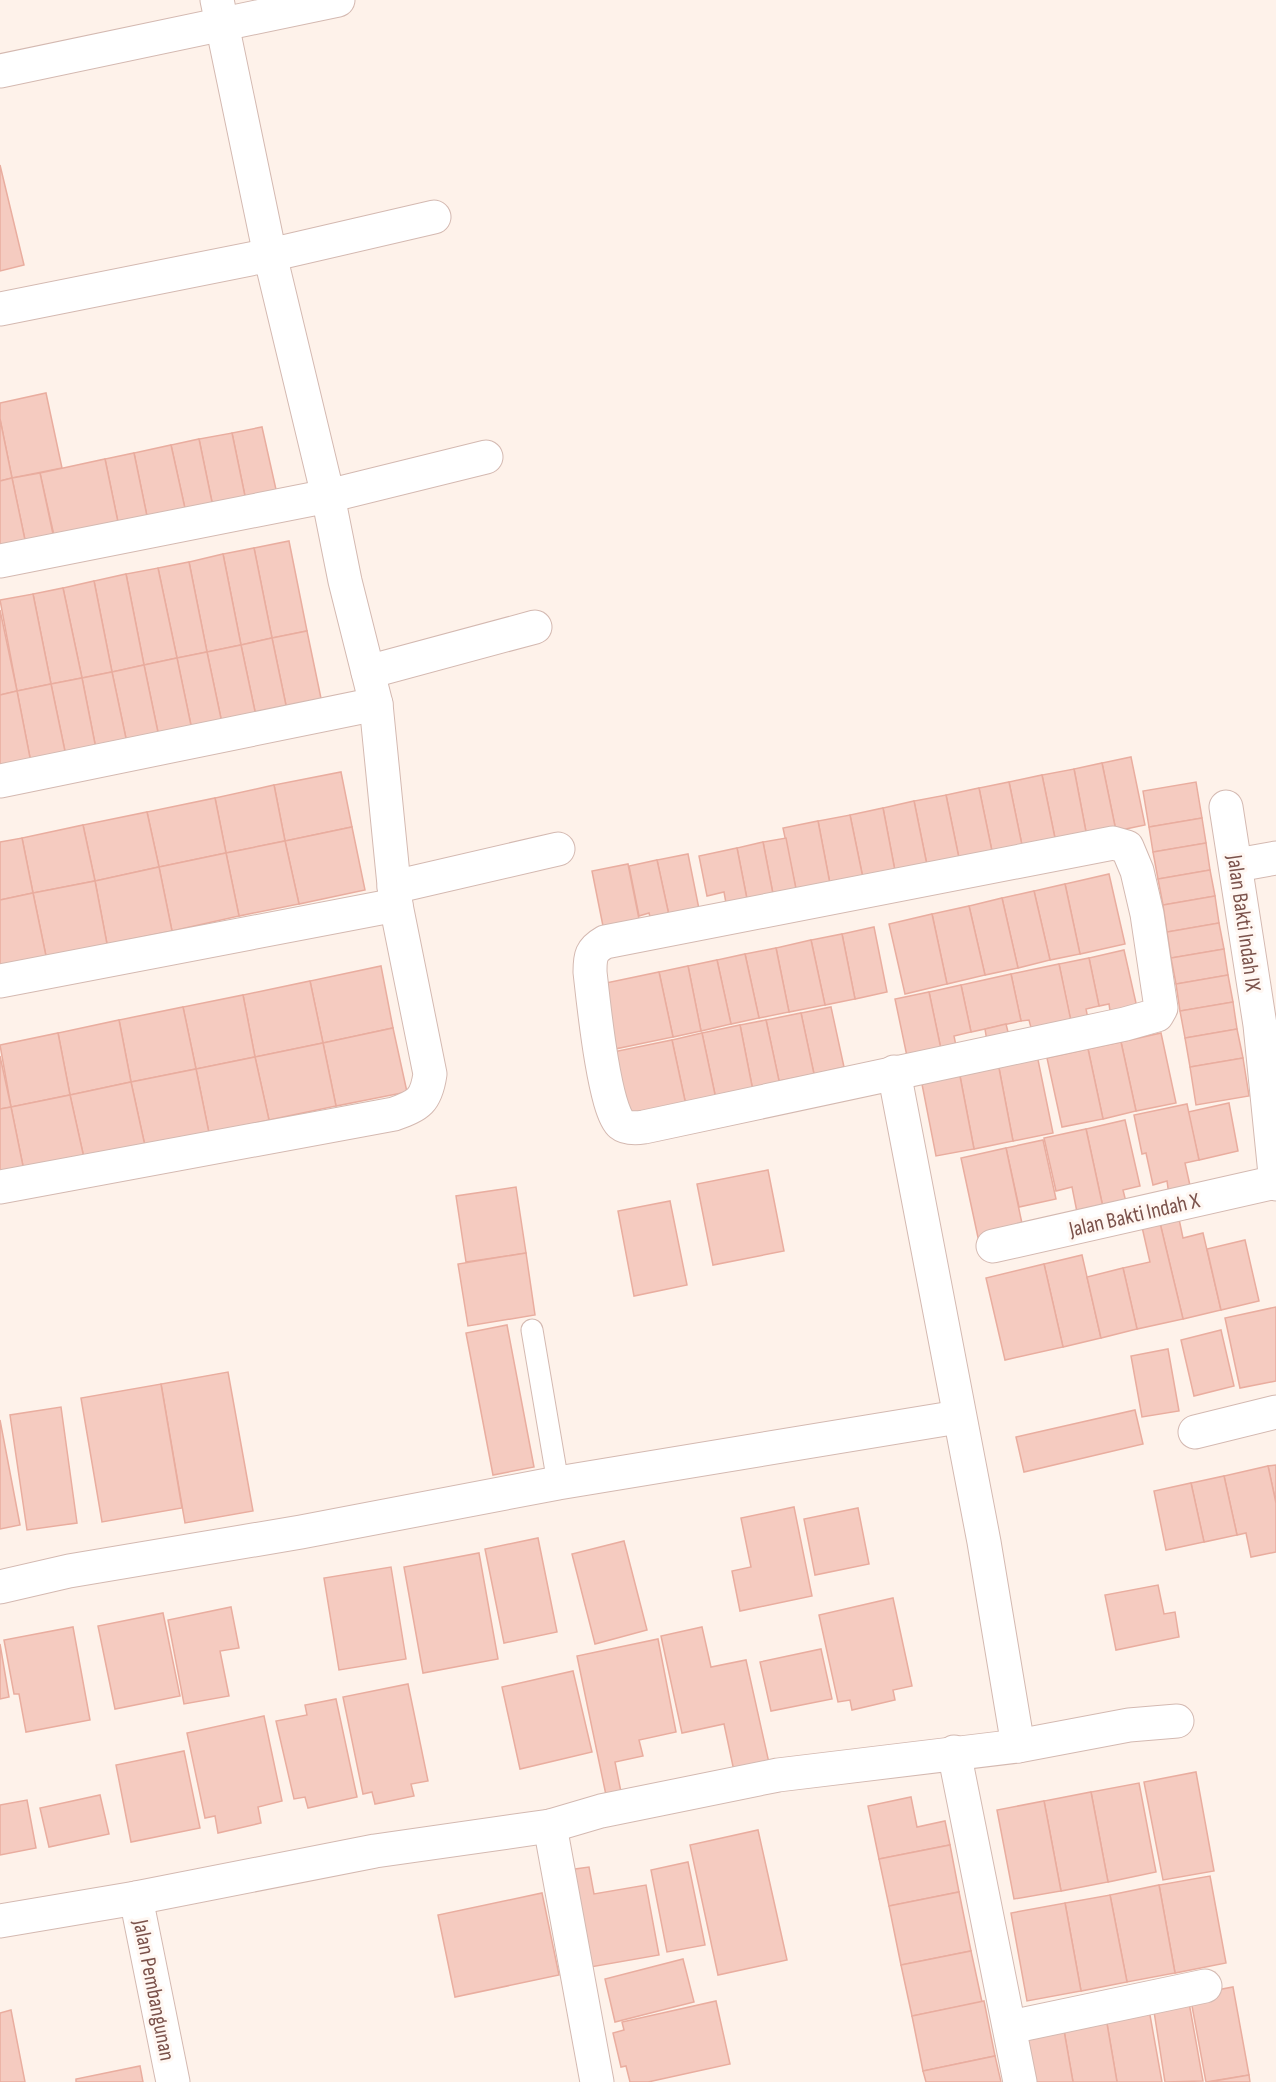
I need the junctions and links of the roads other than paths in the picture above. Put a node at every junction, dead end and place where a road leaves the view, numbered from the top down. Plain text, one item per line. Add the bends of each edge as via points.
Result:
1 (339, 0) edge
2 (220, 13) edge
3 (0, 71) edge
4 (434, 217) dead end
5 (270, 255) junction
6 (0, 309) edge
7 (486, 458) dead end
8 (328, 496) junction
9 (0, 561) edge
10 (536, 627) dead end
11 (368, 672) junction
12 (376, 704) junction
13 (0, 781) edge
14 (1226, 807) dead end
15 (558, 849) dead end
16 (1276, 858) edge
17 (1237, 865) junction
18 (395, 896) junction
19 (0, 981) edge
20 (894, 1072) junction
21 (1273, 1128) edge
22 (1276, 1183) edge
23 (0, 1187) edge
24 (993, 1246) dead end
25 (532, 1330) dead end
26 (1276, 1412) edge
27 (958, 1417) junction
28 (1195, 1432) dead end
29 (558, 1483) junction
30 (0, 1587) edge
31 (1177, 1720) dead end
32 (1018, 1746) junction
33 (954, 1752) junction
34 (550, 1826) junction
35 (136, 1898) junction
36 (0, 1921) edge
37 (1205, 1986) dead end
38 (1011, 2027) junction
39 (173, 2082) edge
40 (597, 2082) edge
41 (1020, 2082) edge

1 - 2 street
2 - 3 street
2 - 5 street
4 - 5 street
5 - 6 street
5 - 8 street
7 - 8 street
8 - 9 street
8 - 11 street
10 - 11 street
11 - 12 street
12 - 13 street
12 - 18 street
14 - 17 street, Jalan Bakti Indah IX
15 - 18 street
16 - 17 street
17 - 21 street, Jalan Bakti Indah IX
18 - 19 street
18 - 23 street via 430,1074 428,1091 417,1105 394,1114
20 - 20 street via 644,1127 628,1127 615,1114 603,1068 590,957 605,942 1113,843 1127,848 1137,871 1152,941 1161,1008 1157,1015
20 - 27 street
21 - 22 street, Jalan Bakti Indah IX
22 - 24 street, Jalan Bakti Indah X
25 - 29 lane
26 - 28 street
27 - 29 street
27 - 32 street via 984,1542
29 - 30 street via 69,1571
31 - 32 street
32 - 33 street
33 - 34 street via 778,1775 601,1811
33 - 38 street
34 - 35 street via 375,1851
34 - 40 street
35 - 36 street
35 - 39 street, Jalan Pembangunan
37 - 38 street
38 - 41 street

